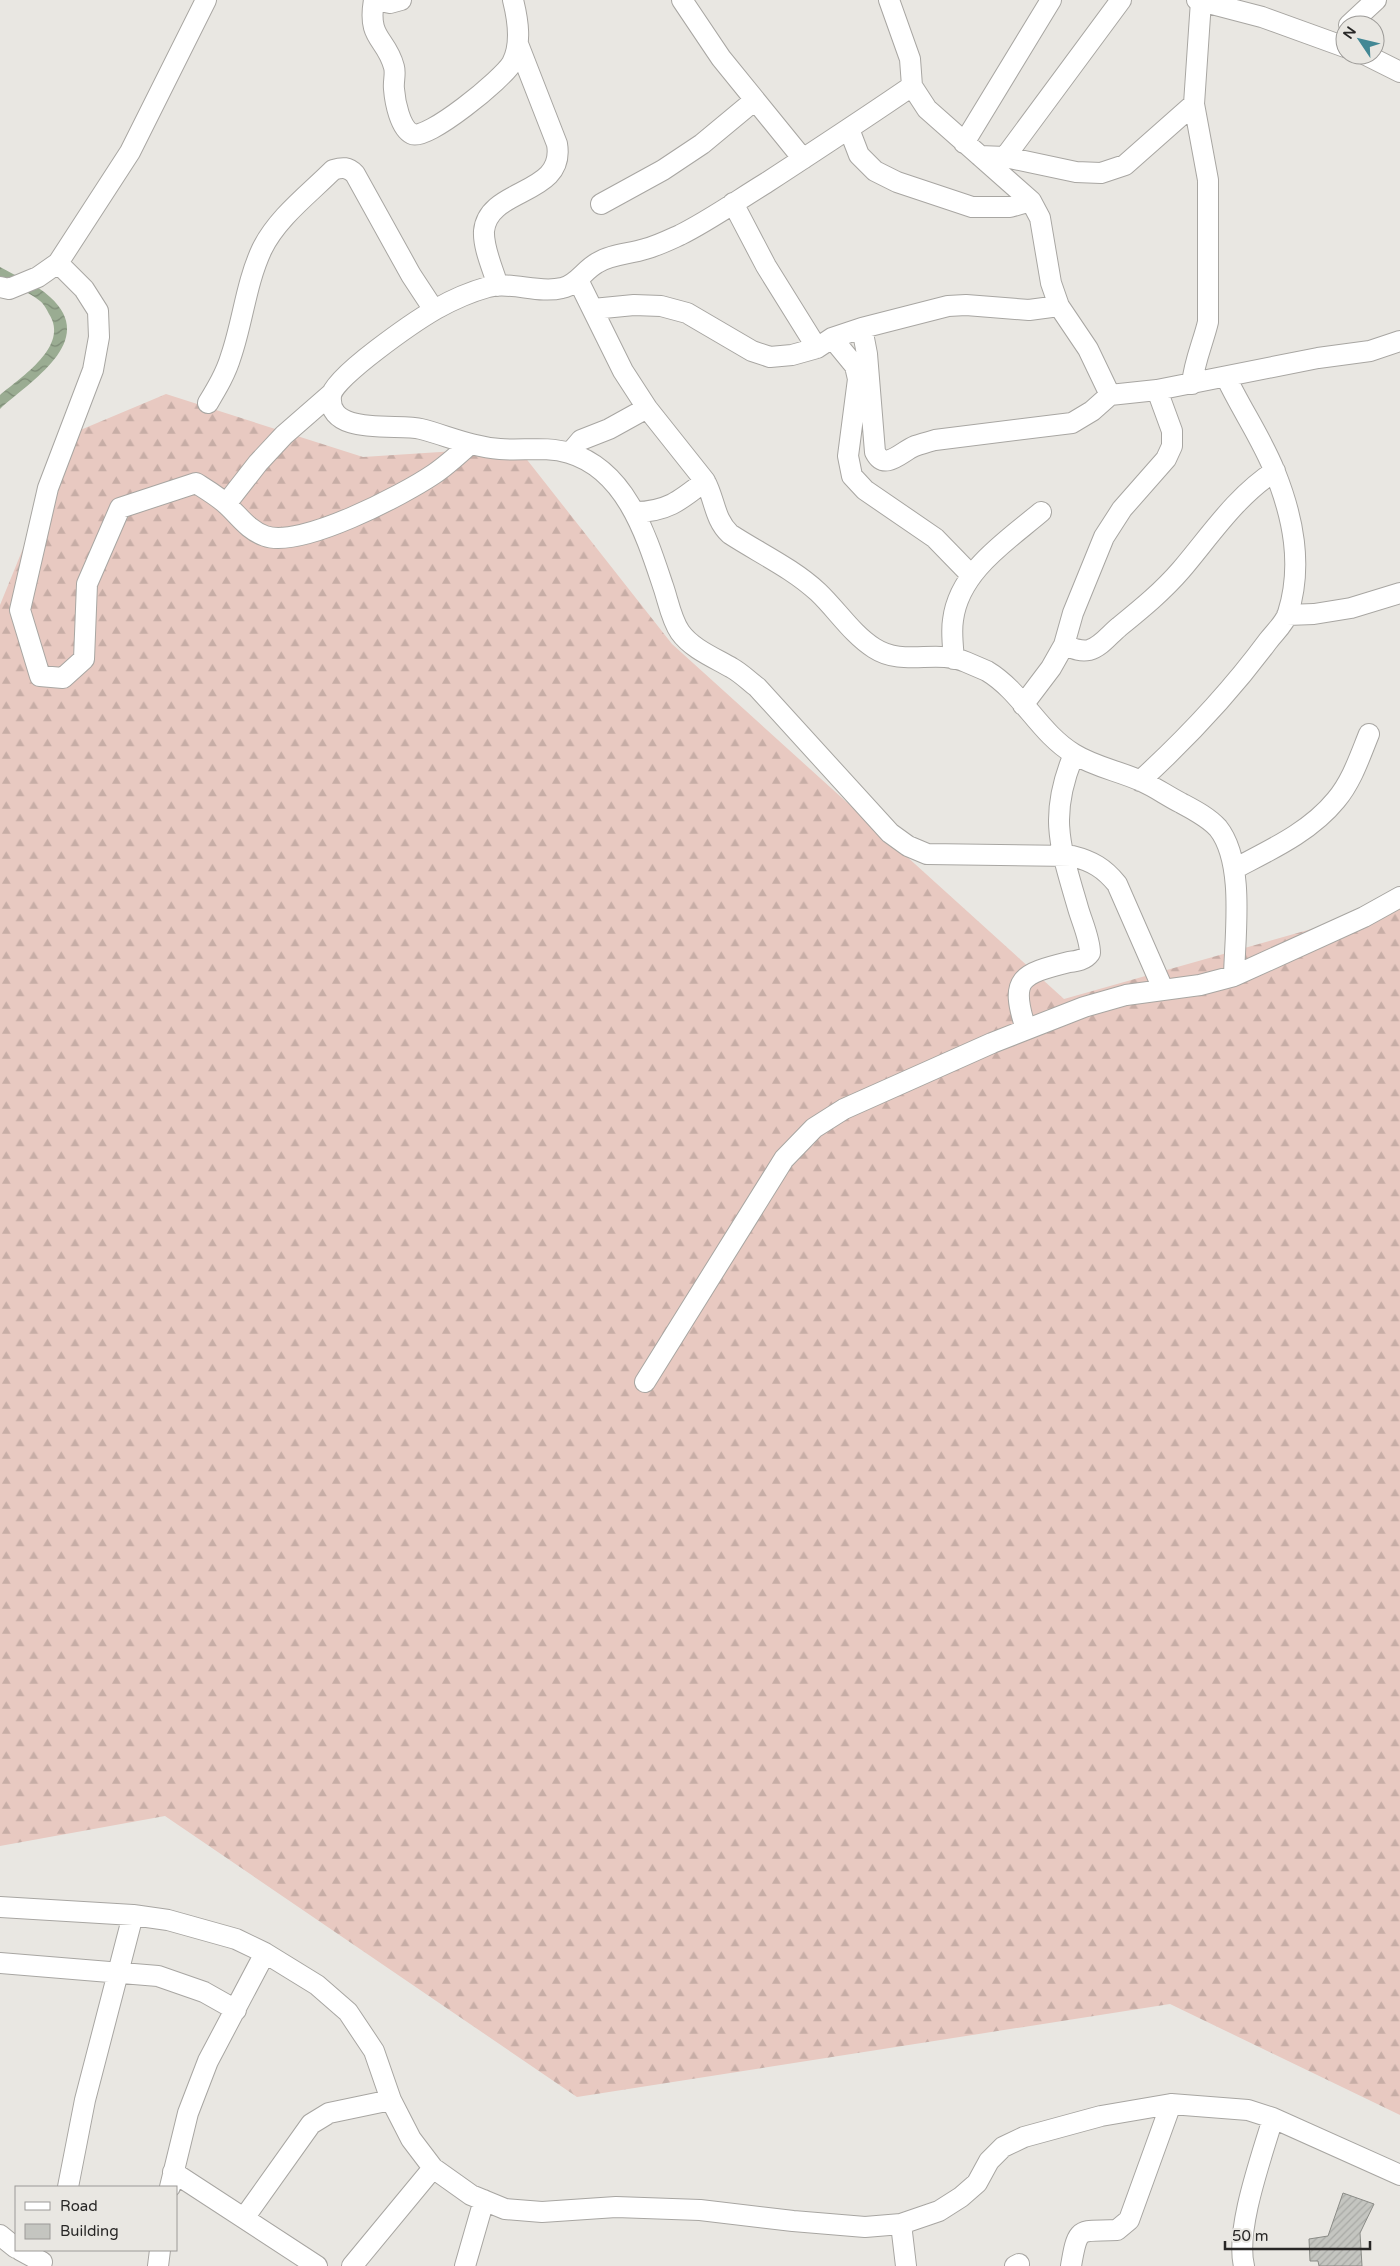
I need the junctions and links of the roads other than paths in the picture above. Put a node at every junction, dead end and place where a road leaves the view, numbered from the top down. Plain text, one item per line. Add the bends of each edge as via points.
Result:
1 (206, 0) edge
2 (375, 0) edge
3 (401, 0) edge
4 (513, 0) edge
5 (682, 0) edge
6 (889, 0) edge
7 (1051, 0) edge
8 (1121, 0) edge
9 (1376, 0) edge
10 (1199, 1) edge
11 (1230, 4) edge
12 (1360, 15) edge
13 (1335, 43) edge
14 (518, 44) junction
15 (1385, 64) edge
16 (1400, 72) edge
17 (912, 86) junction
18 (756, 100) junction
19 (1194, 104) junction
20 (849, 128) junction
21 (964, 143) junction
22 (980, 156) junction
23 (1004, 157) junction
24 (803, 158) junction
25 (1031, 201) junction
26 (601, 204) dead end
27 (733, 204) junction
28 (58, 263) junction
29 (578, 280) junction
30 (498, 286) junction
31 (5, 288) edge
32 (1059, 306) junction
33 (592, 309) junction
34 (434, 310) junction
35 (862, 328) junction
36 (1400, 341) edge
37 (824, 343) junction
38 (1226, 378) junction
39 (1192, 384) junction
40 (1157, 390) junction
41 (331, 394) junction
42 (1110, 395) junction
43 (208, 404) dead end
44 (647, 408) junction
45 (469, 445) junction
46 (570, 453) junction
47 (1275, 471) junction
48 (705, 481) junction
49 (226, 504) junction
50 (635, 512) junction
51 (1041, 512) dead end
52 (971, 575) junction
53 (1400, 593) edge
54 (1287, 615) junction
55 (1064, 645) junction
56 (954, 659) junction
57 (1023, 705) junction
58 (1369, 734) dead end
59 (1074, 754) junction
60 (1140, 780) junction
61 (1063, 856) junction
62 (1234, 869) junction
63 (1400, 897) edge
64 (1234, 976) junction
65 (1163, 989) junction
66 (1026, 1029) junction
67 (645, 1382) dead end
68 (0, 1907) edge
69 (133, 1915) junction
70 (265, 1953) junction
71 (0, 1963) edge
72 (120, 1971) junction
73 (236, 2010) junction
74 (392, 2100) junction
75 (1171, 2104) junction
76 (1273, 2118) junction
77 (433, 2168) junction
78 (1400, 2175) edge
79 (172, 2180) edge
80 (68, 2186) edge
81 (484, 2200) junction
82 (244, 2218) junction
83 (901, 2224) junction
84 (0, 2235) edge
85 (15, 2247) edge
86 (23, 2251) edge
87 (160, 2251) edge
88 (44, 2259) edge
89 (158, 2266) edge
90 (317, 2266) edge
91 (352, 2266) edge
92 (466, 2266) edge
93 (906, 2266) edge
94 (1071, 2266) edge
95 (1244, 2266) edge

1 - 28 street via 130,152
2 - 3 street via 390,3
2 - 14 street via 371,17 375,34 394,67 397,105 404,127 412,134 419,136 432,130 495,83 512,64
4 - 14 street
5 - 18 street via 721,58
6 - 17 street via 910,59
7 - 21 street
8 - 23 street
9 - 12 street
10 - 11 street
10 - 19 street
11 - 13 street
14 - 30 street via 558,144 560,157 544,179 499,206 490,216 484,229 485,241
15 - 16 street
17 - 20 street
17 - 21 street via 927,110
18 - 24 street
18 - 26 street via 702,144
19 - 23 street via 1125,165 1101,174
19 - 39 street via 1208,180 1209,213 1208,322 1193,367
20 - 24 street
20 - 25 street via 860,155 875,171 897,182 972,207 1010,207
21 - 22 street
22 - 23 street
22 - 25 street
24 - 27 street
25 - 32 street via 1040,218 1051,283
27 - 29 street via 680,235 647,249 600,261
27 - 37 street via 766,266
28 - 31 street via 38,277
28 - 49 street via 84,289 98,311 100,337 93,370 48,488 20,610 40,676 63,678 84,659 87,584 120,508 196,483
29 - 30 street via 566,288 553,290
29 - 33 street
30 - 34 street via 464,295
32 - 35 street via 1029,310 948,306
32 - 42 street via 1088,349
33 - 37 street via 661,306 687,313 752,351 770,356 792,355
33 - 44 street via 623,371
34 - 41 street via 361,362 338,382
34 - 43 street via 355,174 342,167 334,170 280,223 263,248 232,355
35 - 37 street
35 - 42 street via 875,452 884,461 935,440 1072,423 1092,412
36 - 38 street via 1370,351 1271,366
37 - 52 street via 855,366 858,380 848,456 852,476 865,490 935,538
38 - 39 street
38 - 47 street
39 - 40 street
40 - 42 street
40 - 55 street via 1172,432 1172,446 1166,459 1122,509 1104,536 1073,613
41 - 45 street via 333,408 340,417 354,424 373,428 419,428
41 - 49 street via 284,435
44 - 46 street via 581,440
44 - 48 street
45 - 46 street
45 - 49 street via 436,473 406,492 319,530 284,538 267,537 249,528
46 - 50 street via 594,466 617,486
47 - 54 street via 1293,529 1296,554 1295,586
47 - 55 street via 1242,498 1180,572 1104,642 1090,650 1078,651
48 - 50 street via 667,508
48 - 56 street via 722,526 817,591 874,648 889,656
50 - 61 street via 680,632 692,644 736,670 757,687 890,833 927,854
51 - 52 street via 990,554
52 - 56 street via 952,620
53 - 54 street via 1351,608
54 - 60 street via 1237,680 1173,750
55 - 57 street
56 - 57 street via 987,671
57 - 59 street via 1050,736
58 - 62 street via 1351,776 1337,799 1317,820
59 - 60 street
59 - 61 street via 1059,801
60 - 62 street via 1201,813 1218,828 1229,848
61 - 65 street via 1091,861 1108,872 1117,884
61 - 66 street via 1090,953 1084,959 1034,971 1026,978 1017,997
62 - 64 street
63 - 64 street via 1364,917
64 - 65 street via 1200,985
65 - 66 street via 1084,1007
66 - 67 street via 844,1109 814,1128 779,1167
68 - 69 street
69 - 70 street via 207,1930
69 - 72 street
70 - 73 street
70 - 74 street via 317,1985 348,2012 374,2051
71 - 72 street
72 - 73 street via 183,1983
72 - 80 street via 85,2100
73 - 79 street via 208,2061 191,2104
74 - 77 street via 411,2138
74 - 82 street via 328,2113 311,2124
75 - 76 street via 1248,2110
75 - 83 street via 1101,2116 1024,2137 1003,2147 989,2161 977,2183 961,2197 939,2211
75 - 94 street via 1129,2220 1117,2230 1089,2229 1081,2232 1075,2240
76 - 78 street
76 - 95 street via 1254,2181 1242,2239
77 - 81 street via 471,2195
77 - 91 street
79 - 82 street
81 - 83 street via 505,2209 542,2212 616,2207 700,2210 865,2227
81 - 92 street
82 - 90 street
83 - 93 street
84 - 85 street
86 - 88 street
87 - 89 street

